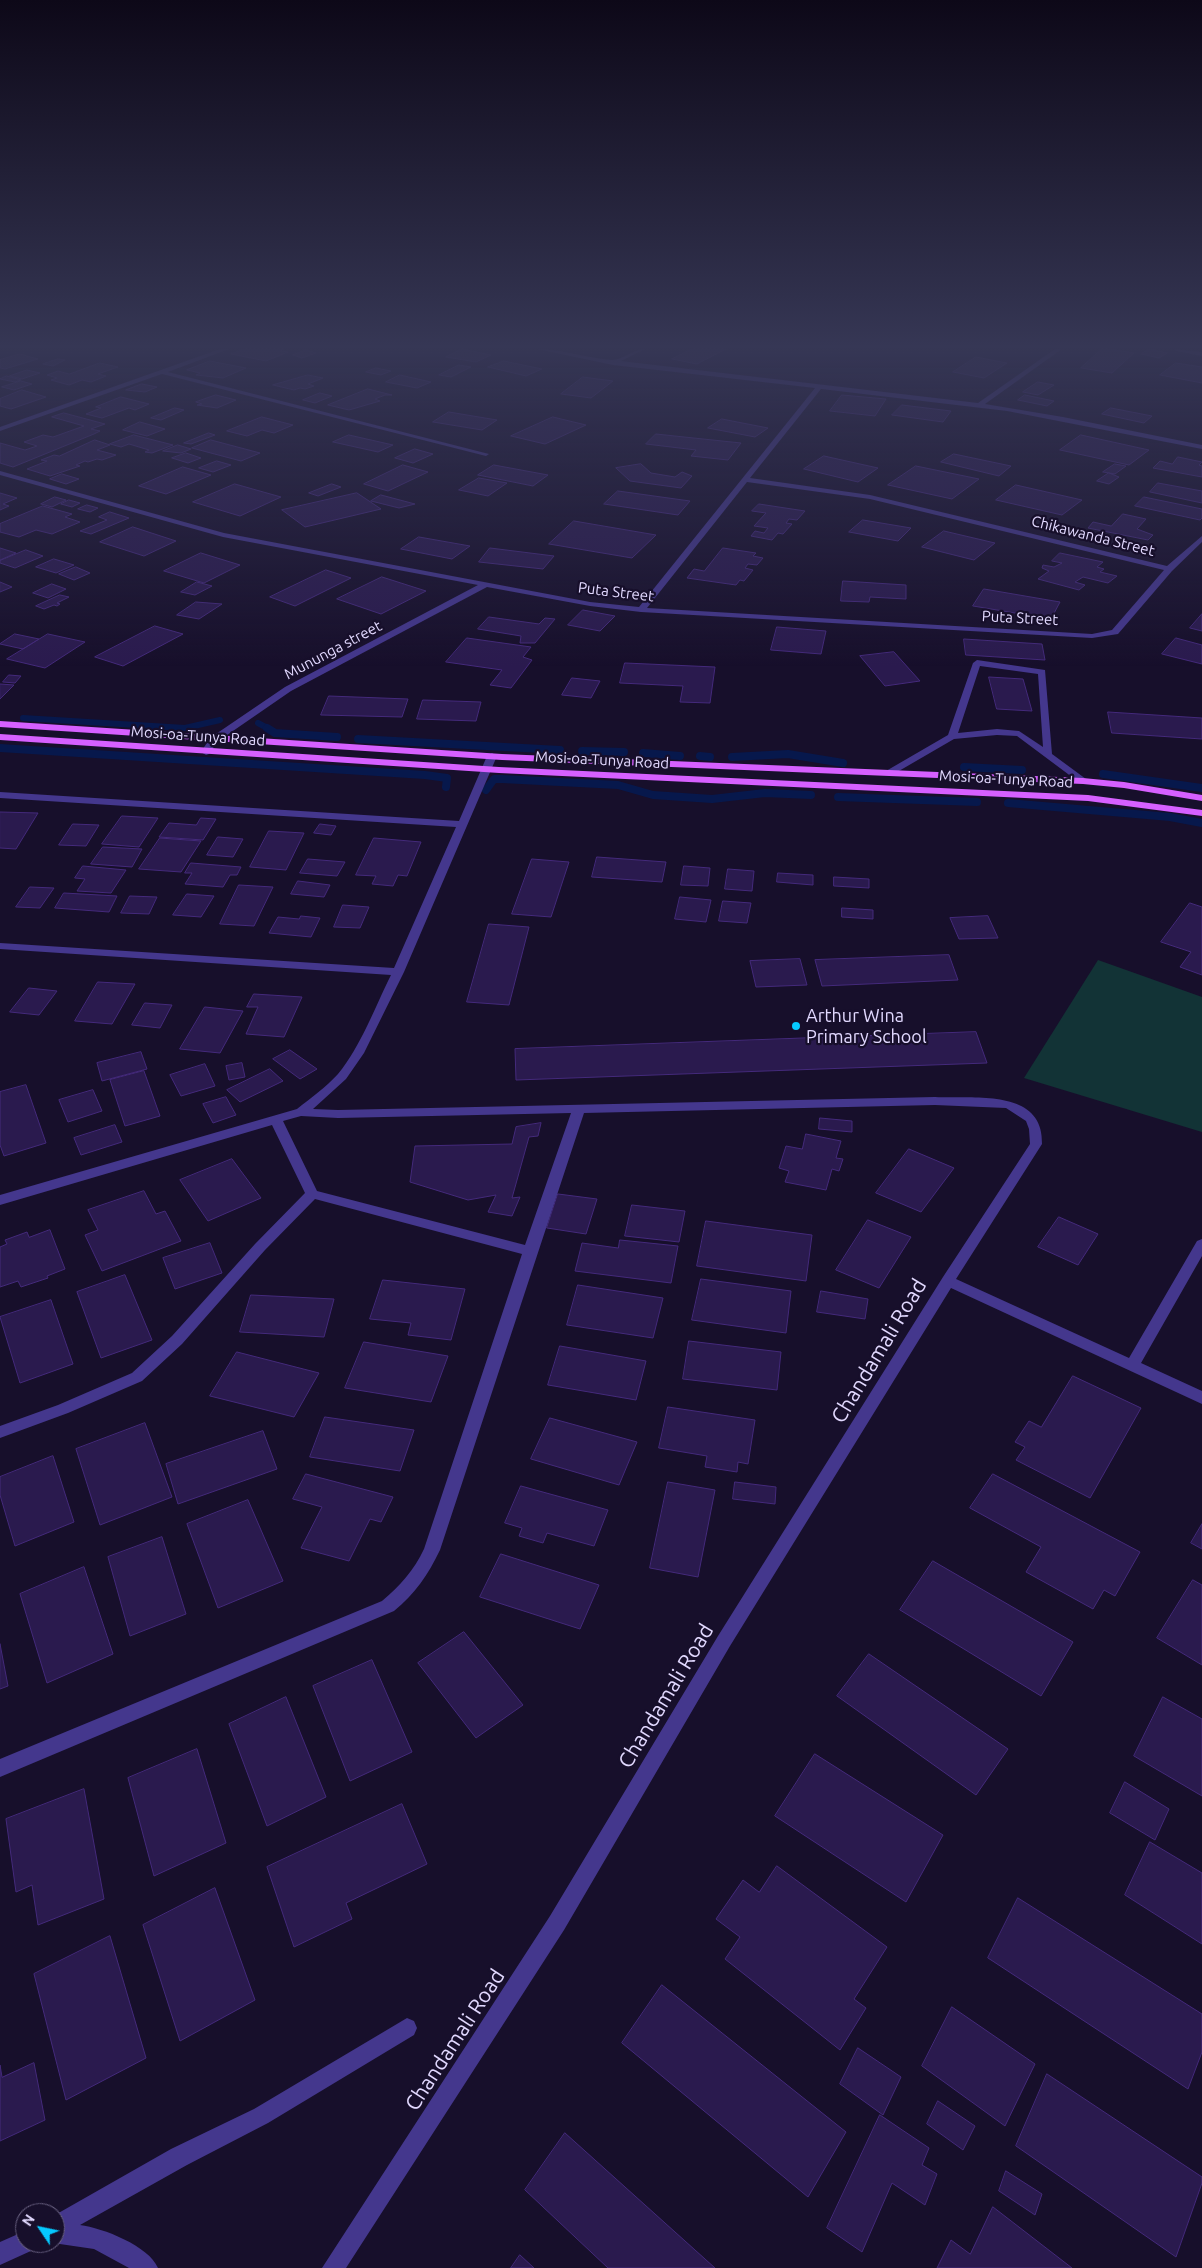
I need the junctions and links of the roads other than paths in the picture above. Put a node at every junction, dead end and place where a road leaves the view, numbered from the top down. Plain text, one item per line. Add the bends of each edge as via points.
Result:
1 (766, 455) edge
2 (0, 473) edge
3 (746, 480) junction
4 (1202, 538) edge
5 (1169, 569) junction
6 (484, 586) junction
7 (640, 610) junction
8 (0, 724) edge
9 (952, 736) junction
10 (0, 737) edge
11 (213, 740) junction
12 (206, 752) junction
13 (492, 756) junction
14 (1048, 756) junction
15 (487, 769) junction
16 (889, 773) junction
17 (1083, 782) junction
18 (0, 795) edge
19 (1202, 798) edge
20 (1202, 813) edge
21 (463, 824) junction
22 (0, 946) edge
23 (398, 972) junction
24 (579, 1108) junction
25 (301, 1112) junction
26 (276, 1120) junction
27 (312, 1194) junction
28 (0, 1200) edge
29 (1202, 1244) edge
30 (530, 1251) junction
31 (948, 1281) junction
32 (1132, 1366) junction
33 (1202, 1398) edge
34 (0, 1432) edge
35 (0, 1768) edge
36 (407, 2028) dead end
37 (65, 2221) edge
38 (65, 2234) edge
39 (15, 2247) edge
40 (0, 2254) edge
41 (147, 2268) edge
42 (333, 2268) edge

1 - 3 street
2 - 6 street, Puta Street via 223,535
3 - 5 street, Chikawanda Street via 888,501
3 - 7 street
4 - 5 street, Puta Street
5 - 7 street, Puta Street via 1115,632 1098,635
6 - 7 street, Puta Street
6 - 11 street, Mununga street via 288,690
8 - 11 main road, Mosi-oa-Tunya Road
9 - 14 street via 997,732 1019,734
9 - 14 street via 978,663 1042,672
9 - 16 street
10 - 12 main road, Mosi-oa-Tunya Road
11 - 12 street, Mununga street
11 - 13 main road, Mosi-oa-Tunya Road
12 - 15 main road, Mosi-oa-Tunya Road
13 - 15 street
13 - 16 main road, Mosi-oa-Tunya Road
14 - 17 street
15 - 20 main road, Mosi-oa-Tunya Road via 1088,798
15 - 21 street
16 - 17 main road, Mosi-oa-Tunya Road
17 - 19 main road, Mosi-oa-Tunya Road
18 - 21 street
21 - 23 street
22 - 23 street
23 - 25 street via 358,1053 342,1076
24 - 25 street via 338,1114
24 - 30 street
24 - 31 street, Chandamali Road via 935,1101 1008,1104 1018,1108 1031,1118 1037,1131 1036,1144
25 - 26 street
26 - 27 street
26 - 28 street
27 - 30 street
27 - 34 street via 162,1356 136,1377
29 - 32 street
30 - 35 street via 432,1550 422,1572 407,1591 388,1606
31 - 32 street
31 - 42 street, Chandamali Road via 724,1642 557,1923
32 - 33 street
36 - 37 street via 261,2116 179,2157
38 - 41 street via 96,2238
39 - 40 street

